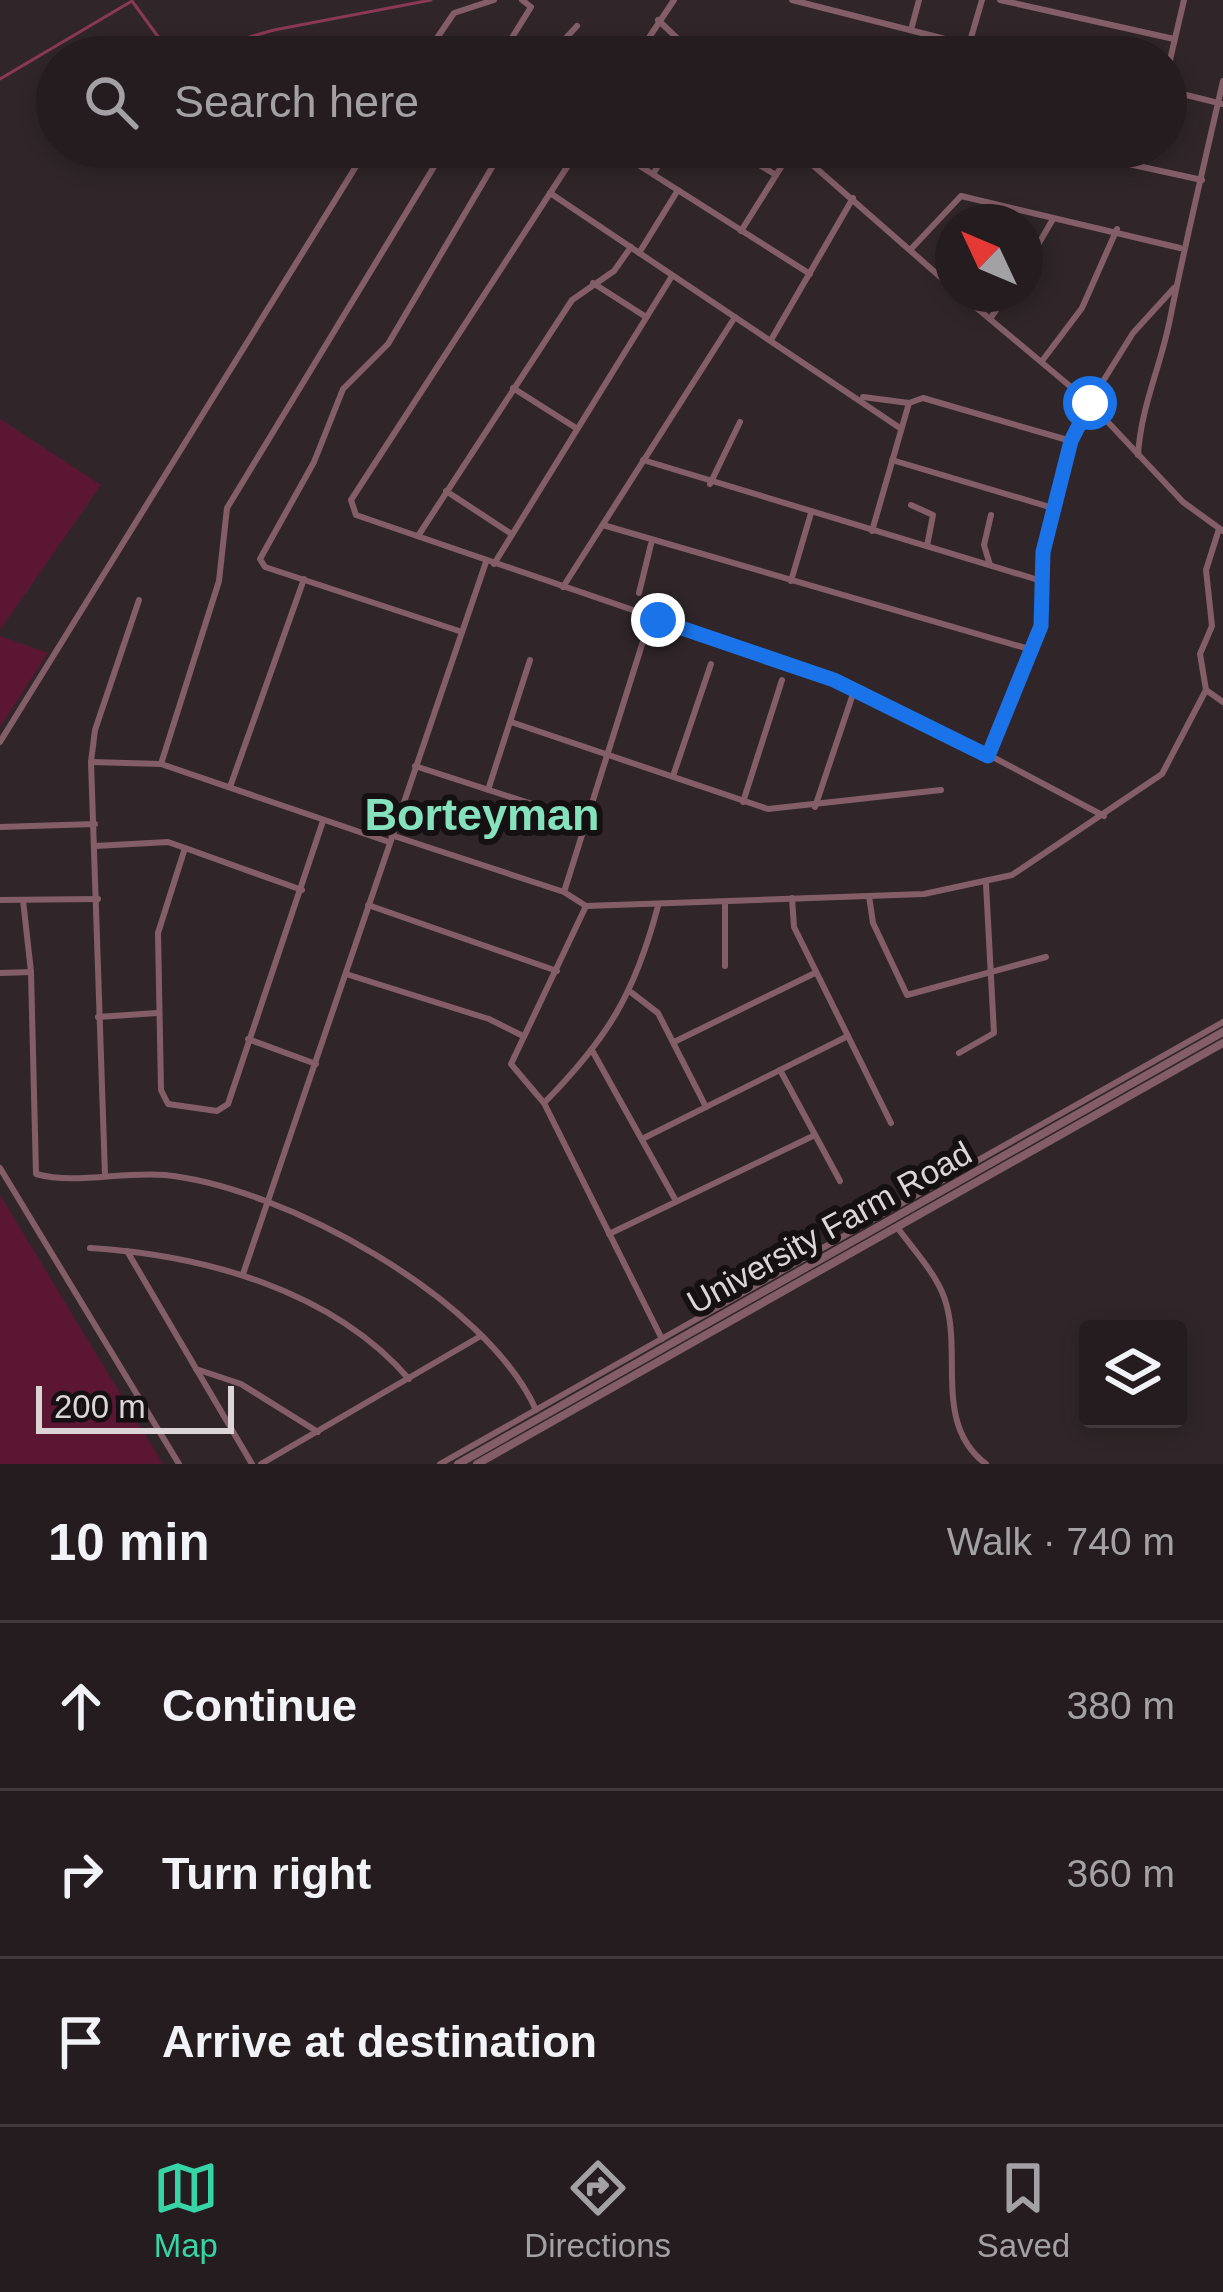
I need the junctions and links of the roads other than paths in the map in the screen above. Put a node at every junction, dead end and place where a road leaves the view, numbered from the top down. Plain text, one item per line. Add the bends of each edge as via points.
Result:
1 (494, 0) edge
2 (523, 0) edge
3 (674, 0) edge
4 (792, 0) edge
5 (840, 0) edge
6 (919, 0) edge
7 (982, 0) edge
8 (1000, 0) edge
9 (1184, 0) edge
10 (837, 10) junction
11 (658, 20) junction
12 (578, 26) dead end
13 (911, 30) junction
14 (438, 36) edge
15 (514, 36) edge
16 (568, 36) edge
17 (649, 36) edge
18 (675, 36) edge
19 (931, 36) edge
20 (972, 36) edge
21 (1161, 36) edge
22 (1175, 36) edge
23 (1223, 81) edge
24 (1187, 95) edge
25 (1221, 104) edge
26 (355, 168) edge
27 (433, 168) edge
28 (492, 168) edge
29 (566, 168) edge
30 (643, 168) edge
31 (657, 168) edge
32 (764, 168) edge
33 (780, 168) edge
34 (817, 168) edge
35 (1147, 168) edge
36 (653, 174) junction
37 (776, 175) junction
38 (1202, 180) junction
39 (678, 190) junction
40 (550, 193) junction
41 (853, 198) junction
42 (1053, 219) junction
43 (1117, 229) junction
44 (741, 231) junction
45 (1043, 236) edge
46 (631, 247) junction
47 (1180, 248) junction
48 (910, 249) junction
49 (639, 253) junction
50 (935, 272) edge
51 (810, 274) junction
52 (673, 275) junction
53 (593, 283) junction
54 (1174, 288) junction
55 (982, 312) edge
56 (995, 312) edge
57 (646, 317) junction
58 (735, 317) junction
59 (990, 319) junction
60 (771, 340) junction
61 (1041, 362) junction
62 (513, 388) junction
63 (859, 397) junction
64 (909, 403) junction
65 (1090, 403) junction
66 (740, 422) dead end
67 (575, 428) junction
68 (900, 428) junction
69 (1071, 441) junction
70 (1138, 455) junction
71 (643, 460) junction
72 (892, 460) junction
73 (710, 484) junction
74 (446, 491) junction
75 (911, 506) dead end
76 (1053, 508) junction
77 (811, 513) junction
78 (992, 515) dead end
79 (603, 525) junction
80 (1221, 530) edge
81 (872, 531) junction
82 (510, 533) junction
83 (418, 537) junction
84 (651, 542) junction
85 (927, 546) junction
86 (490, 563) junction
87 (990, 565) junction
88 (304, 579) junction
89 (791, 580) junction
90 (1045, 582) junction
91 (563, 587) junction
92 (639, 592) dead end
93 (139, 600) dead end
94 (459, 632) junction
95 (645, 634) dead end
96 (1029, 649) junction
97 (530, 660) dead end
98 (711, 664) dead end
99 (782, 680) dead end
100 (855, 688) junction
101 (1206, 689) junction
102 (1223, 702) edge
103 (511, 722) junction
104 (0, 742) edge
105 (988, 756) junction
106 (607, 757) junction
107 (91, 762) junction
108 (161, 764) junction
109 (415, 766) junction
110 (673, 776) junction
111 (230, 787) junction
112 (488, 790) junction
113 (941, 790) dead end
114 (742, 802) junction
115 (815, 807) junction
116 (1104, 816) junction
117 (323, 821) junction
118 (587, 822) junction
119 (95, 824) junction
120 (0, 827) edge
121 (390, 838) junction
122 (95, 846) junction
123 (185, 848) junction
124 (986, 884) junction
125 (302, 890) junction
126 (564, 892) junction
127 (869, 896) junction
128 (792, 898) junction
129 (98, 899) junction
130 (0, 900) edge
131 (23, 900) junction
132 (725, 902) junction
133 (368, 905) junction
134 (586, 906) junction
135 (658, 906) junction
136 (1046, 957) dead end
137 (725, 966) dead end
138 (556, 971) junction
139 (31, 972) junction
140 (0, 973) edge
141 (815, 973) junction
142 (994, 973) junction
143 (346, 974) junction
144 (632, 993) junction
145 (157, 1013) junction
146 (98, 1017) junction
147 (1223, 1022) edge
148 (1223, 1032) edge
149 (523, 1036) junction
150 (848, 1036) junction
151 (248, 1039) junction
152 (674, 1042) junction
153 (1223, 1043) edge
154 (593, 1052) junction
155 (959, 1053) dead end
156 (316, 1064) junction
157 (780, 1070) junction
158 (544, 1103) junction
159 (706, 1107) junction
160 (891, 1123) dead end
161 (815, 1135) junction
162 (642, 1139) junction
163 (0, 1168) edge
164 (105, 1175) junction
165 (840, 1181) dead end
166 (676, 1202) junction
167 (269, 1203) junction
168 (897, 1226) junction
169 (609, 1234) junction
170 (90, 1248) dead end
171 (127, 1251) junction
172 (243, 1274) junction
173 (479, 1337) junction
174 (662, 1339) junction
175 (196, 1369) junction
176 (409, 1379) junction
177 (536, 1410) junction
178 (319, 1432) junction
179 (179, 1464) edge
180 (256, 1464) edge
181 (440, 1464) edge
182 (458, 1464) edge
183 (477, 1464) edge
184 (986, 1464) edge

1 - 14 street via 454,13
2 - 15 street via 531,8
3 - 11 street
4 - 10 street
5 - 10 street
6 - 13 street
7 - 20 street
8 - 21 street
9 - 22 street
10 - 13 street
11 - 17 street
11 - 18 street
12 - 16 street
13 - 19 street
23 - 25 street
24 - 25 street
25 - 38 street
26 - 104 street
27 - 108 street via 226,508 219,581
28 - 88 street via 388,344 343,389 314,462 262,549 262,566
29 - 40 street
30 - 36 street
31 - 36 street
32 - 37 street
33 - 37 street
34 - 41 street
35 - 38 street
36 - 39 street
37 - 44 street
38 - 47 street
39 - 44 street
39 - 49 street
40 - 46 street
40 - 83 street via 351,500 356,515
41 - 48 street
41 - 51 street
42 - 43 street
42 - 45 street
42 - 48 street via 961,196
43 - 47 street
43 - 61 street via 1082,308
44 - 51 street
46 - 49 street
46 - 53 street via 614,272
47 - 54 street
48 - 50 street
49 - 52 street
51 - 60 street
52 - 57 street
52 - 58 street
53 - 57 street
53 - 62 street via 572,300
54 - 65 street via 1132,333
54 - 70 street
55 - 59 street
56 - 59 street
57 - 67 street
58 - 60 street
58 - 71 street
59 - 61 street
60 - 63 street
61 - 65 street
62 - 67 street
62 - 74 street
63 - 64 street
63 - 68 street
64 - 68 street
64 - 69 street via 923,398
65 - 69 street
65 - 70 street
66 - 73 street
67 - 82 street
68 - 72 street
69 - 76 street
70 - 80 street
71 - 73 street
71 - 79 street
72 - 76 street
72 - 81 street
73 - 77 street
74 - 82 street
74 - 83 street
75 - 85 street via 934,515
76 - 90 street
77 - 81 street
77 - 89 street
78 - 87 street via 984,545
79 - 84 street
79 - 91 street
80 - 101 street via 1206,571 1213,626 1199,654
81 - 85 street
82 - 86 street
83 - 86 street
84 - 89 street
84 - 92 street
85 - 87 street
86 - 91 street
86 - 94 street
87 - 90 street
88 - 94 street
88 - 111 street
89 - 96 street
90 - 96 street via 1041,626
91 - 100 street
93 - 107 street
94 - 109 street
95 - 106 street
96 - 105 street
97 - 103 street
98 - 110 street
99 - 114 street
100 - 105 street
100 - 115 street
101 - 102 street
101 - 116 street via 1162,774
103 - 106 street
103 - 112 street
105 - 116 street
106 - 110 street
106 - 118 street
107 - 108 street
107 - 119 street
108 - 111 street
109 - 112 street
109 - 121 street
110 - 114 street
111 - 117 street
112 - 118 street
113 - 115 street
114 - 115 street
116 - 124 street
117 - 121 street
117 - 125 street
118 - 126 street
119 - 120 street
119 - 122 street
121 - 126 street
121 - 133 street
122 - 123 street
122 - 129 street
123 - 125 street
123 - 145 street via 158,933
124 - 127 street
124 - 142 street
125 - 151 street
126 - 134 street
127 - 128 street
127 - 142 street via 907,995
128 - 132 street
128 - 141 street via 794,927
129 - 131 street
129 - 146 street
130 - 131 street
131 - 139 street
132 - 135 street
132 - 137 street
133 - 138 street
133 - 143 street
134 - 135 street
134 - 138 street
135 - 144 street
136 - 142 street
138 - 149 street
139 - 140 street
139 - 164 street via 34,1169 41,1176
141 - 150 street
141 - 152 street
142 - 155 street via 994,1033
143 - 149 street
143 - 156 street
144 - 152 street via 658,1013
144 - 154 street
145 - 146 street
145 - 151 street via 160,1090 172,1105 224,1109
146 - 164 street
147 - 174 street
148 - 182 street, University Farm Road
149 - 158 street via 513,1070
150 - 157 street
150 - 160 street
151 - 156 street
152 - 159 street
153 - 168 street, University Farm Road
154 - 158 street
154 - 162 street
156 - 167 street
157 - 159 street
157 - 161 street
158 - 169 street
159 - 162 street
161 - 165 street
161 - 166 street
162 - 166 street
163 - 179 street
164 - 167 street via 167,1175
166 - 169 street
167 - 172 street
167 - 173 street via 386,1259
168 - 183 street, University Farm Road
168 - 184 street via 944,1294 954,1414
169 - 174 street
170 - 171 street
171 - 172 street
171 - 175 street
172 - 176 street via 335,1320
173 - 176 street
173 - 177 street via 520,1379
174 - 177 street
175 - 178 street via 242,1384
175 - 180 street
176 - 178 street
177 - 181 street
178 - 180 street

